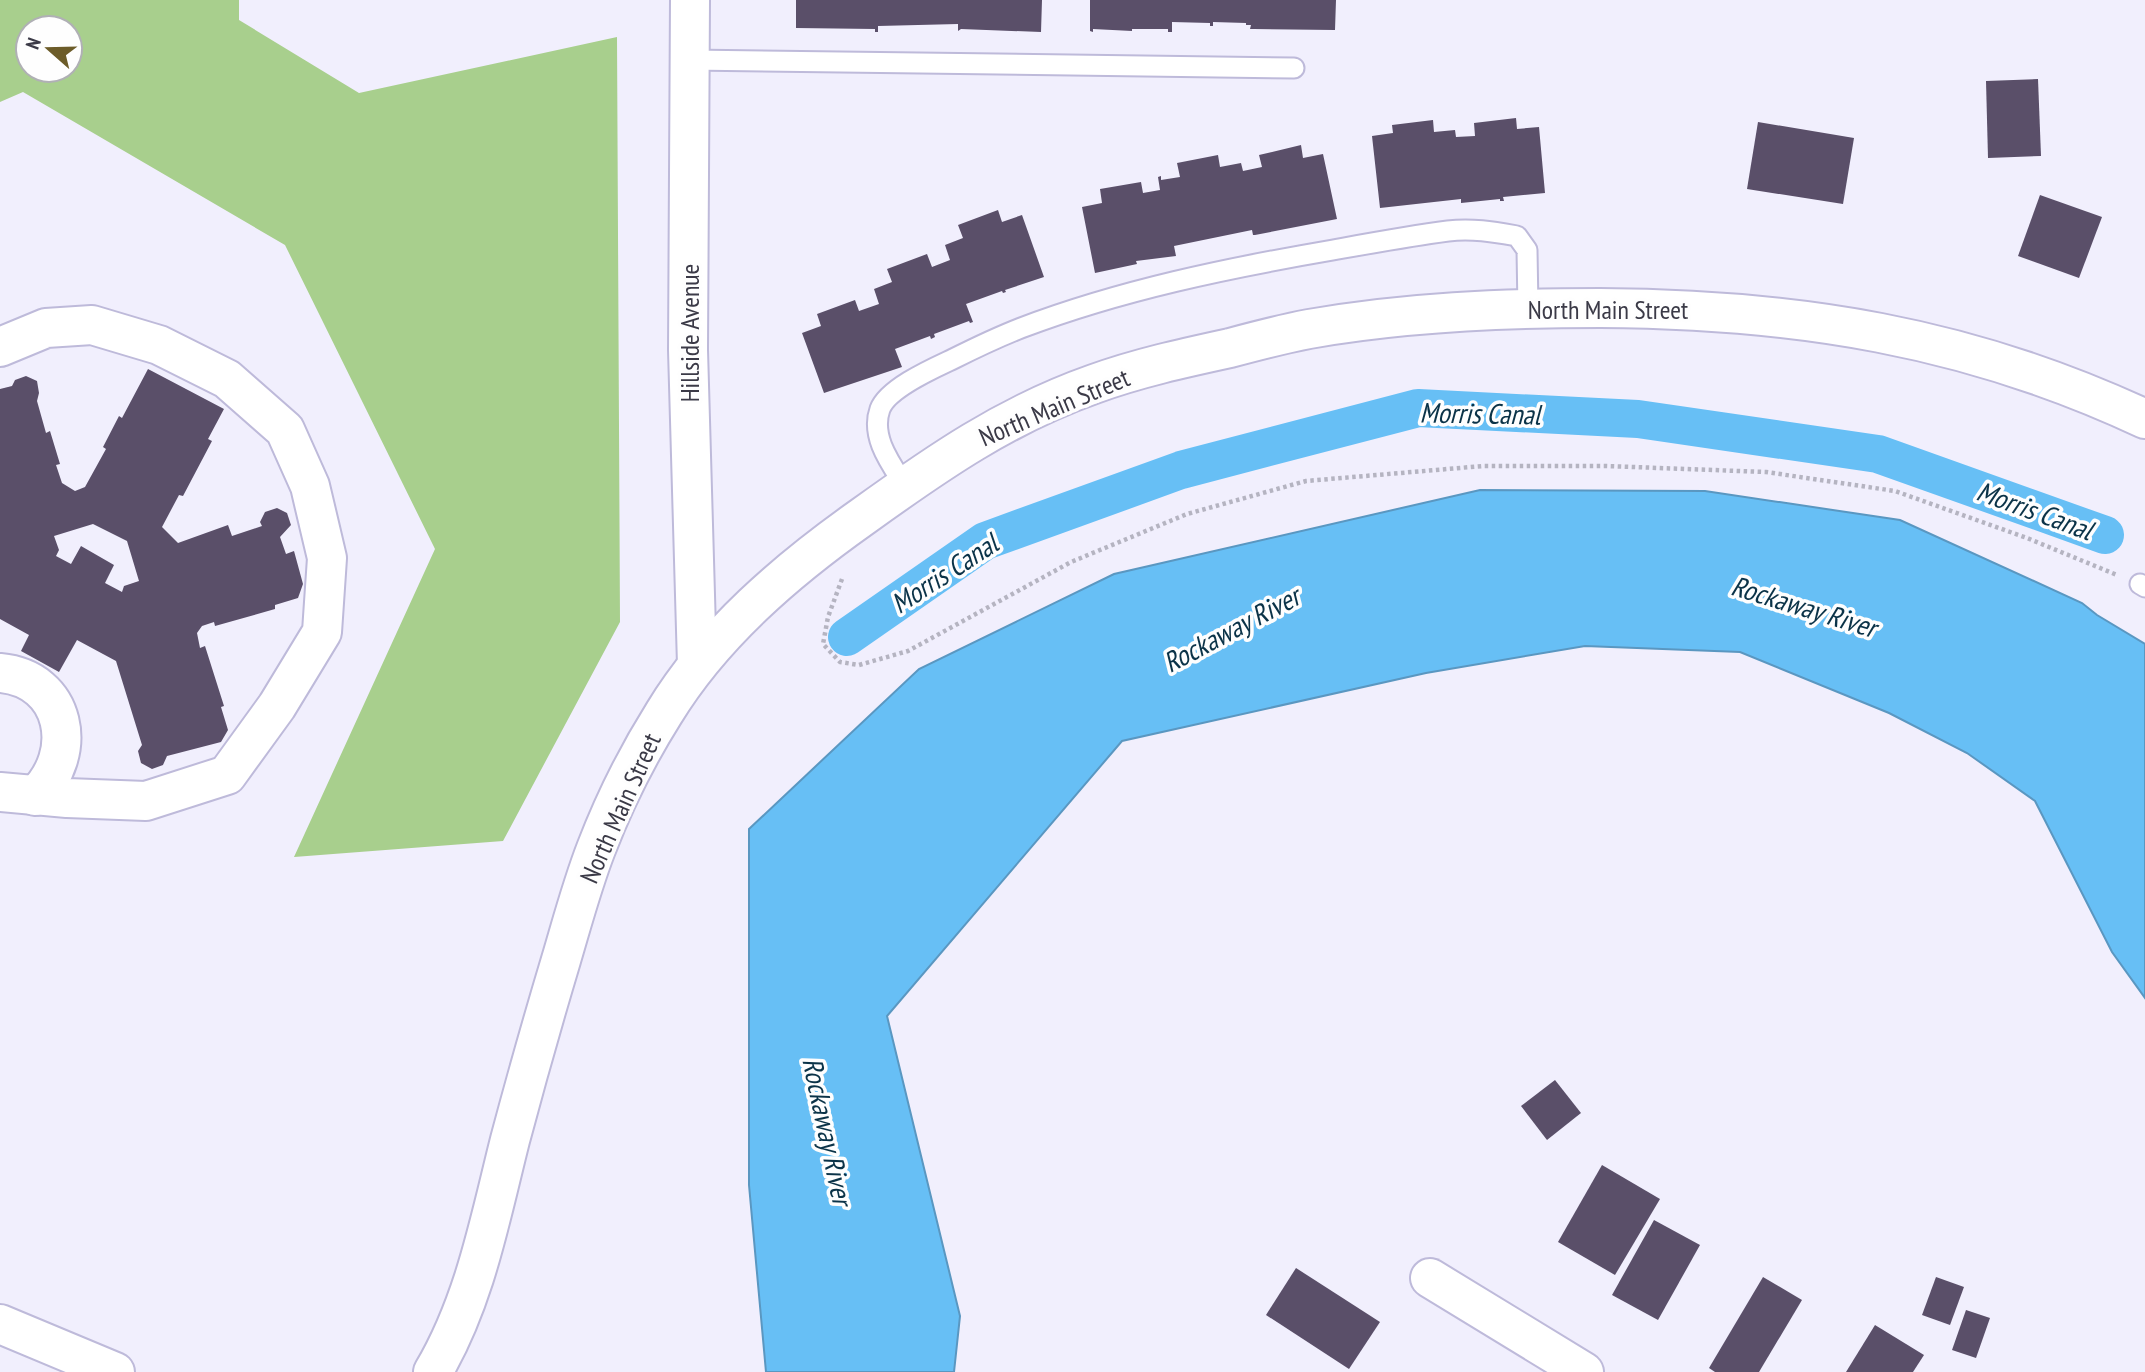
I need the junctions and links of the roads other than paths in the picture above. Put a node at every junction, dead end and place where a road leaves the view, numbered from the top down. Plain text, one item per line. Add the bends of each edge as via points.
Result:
1 (690, 0) edge
2 (689, 60) junction
3 (1294, 68) dead end
4 (1528, 308) junction
5 (0, 347) edge
6 (2145, 419) edge
7 (905, 486) junction
8 (698, 666) junction
9 (0, 673) edge
10 (17, 794) edge
11 (1430, 1278) dead end
12 (0, 1324) edge
13 (115, 1372) edge
14 (433, 1372) edge
15 (1584, 1372) edge

1 - 2 street, Hillside Avenue
2 - 3 lane
2 - 8 street, Hillside Avenue via 688,350
4 - 6 street, North Main Street via 1684,309 1783,316 1880,331 1999,361 2092,394
4 - 7 street, North Main Street via 1405,316 1308,329 1164,363 1094,384 1026,413 960,448
4 - 7 lane via 1527,250 1517,236 1485,230 1451,231 1292,257 1113,298 1020,328 926,371 897,391 881,406 876,425 884,454
5 - 10 street via 46,328 92,325 159,345 227,379 285,430 310,486 327,558 322,632 227,775 145,801
7 - 8 street, North Main Street via 818,548 774,586
8 - 14 street, North Main Street via 627,778 595,851 531,1061 472,1289
9 - 10 street via 26,680 40,690 59,719 62,736 56,769 47,784
11 - 15 street
12 - 13 street

